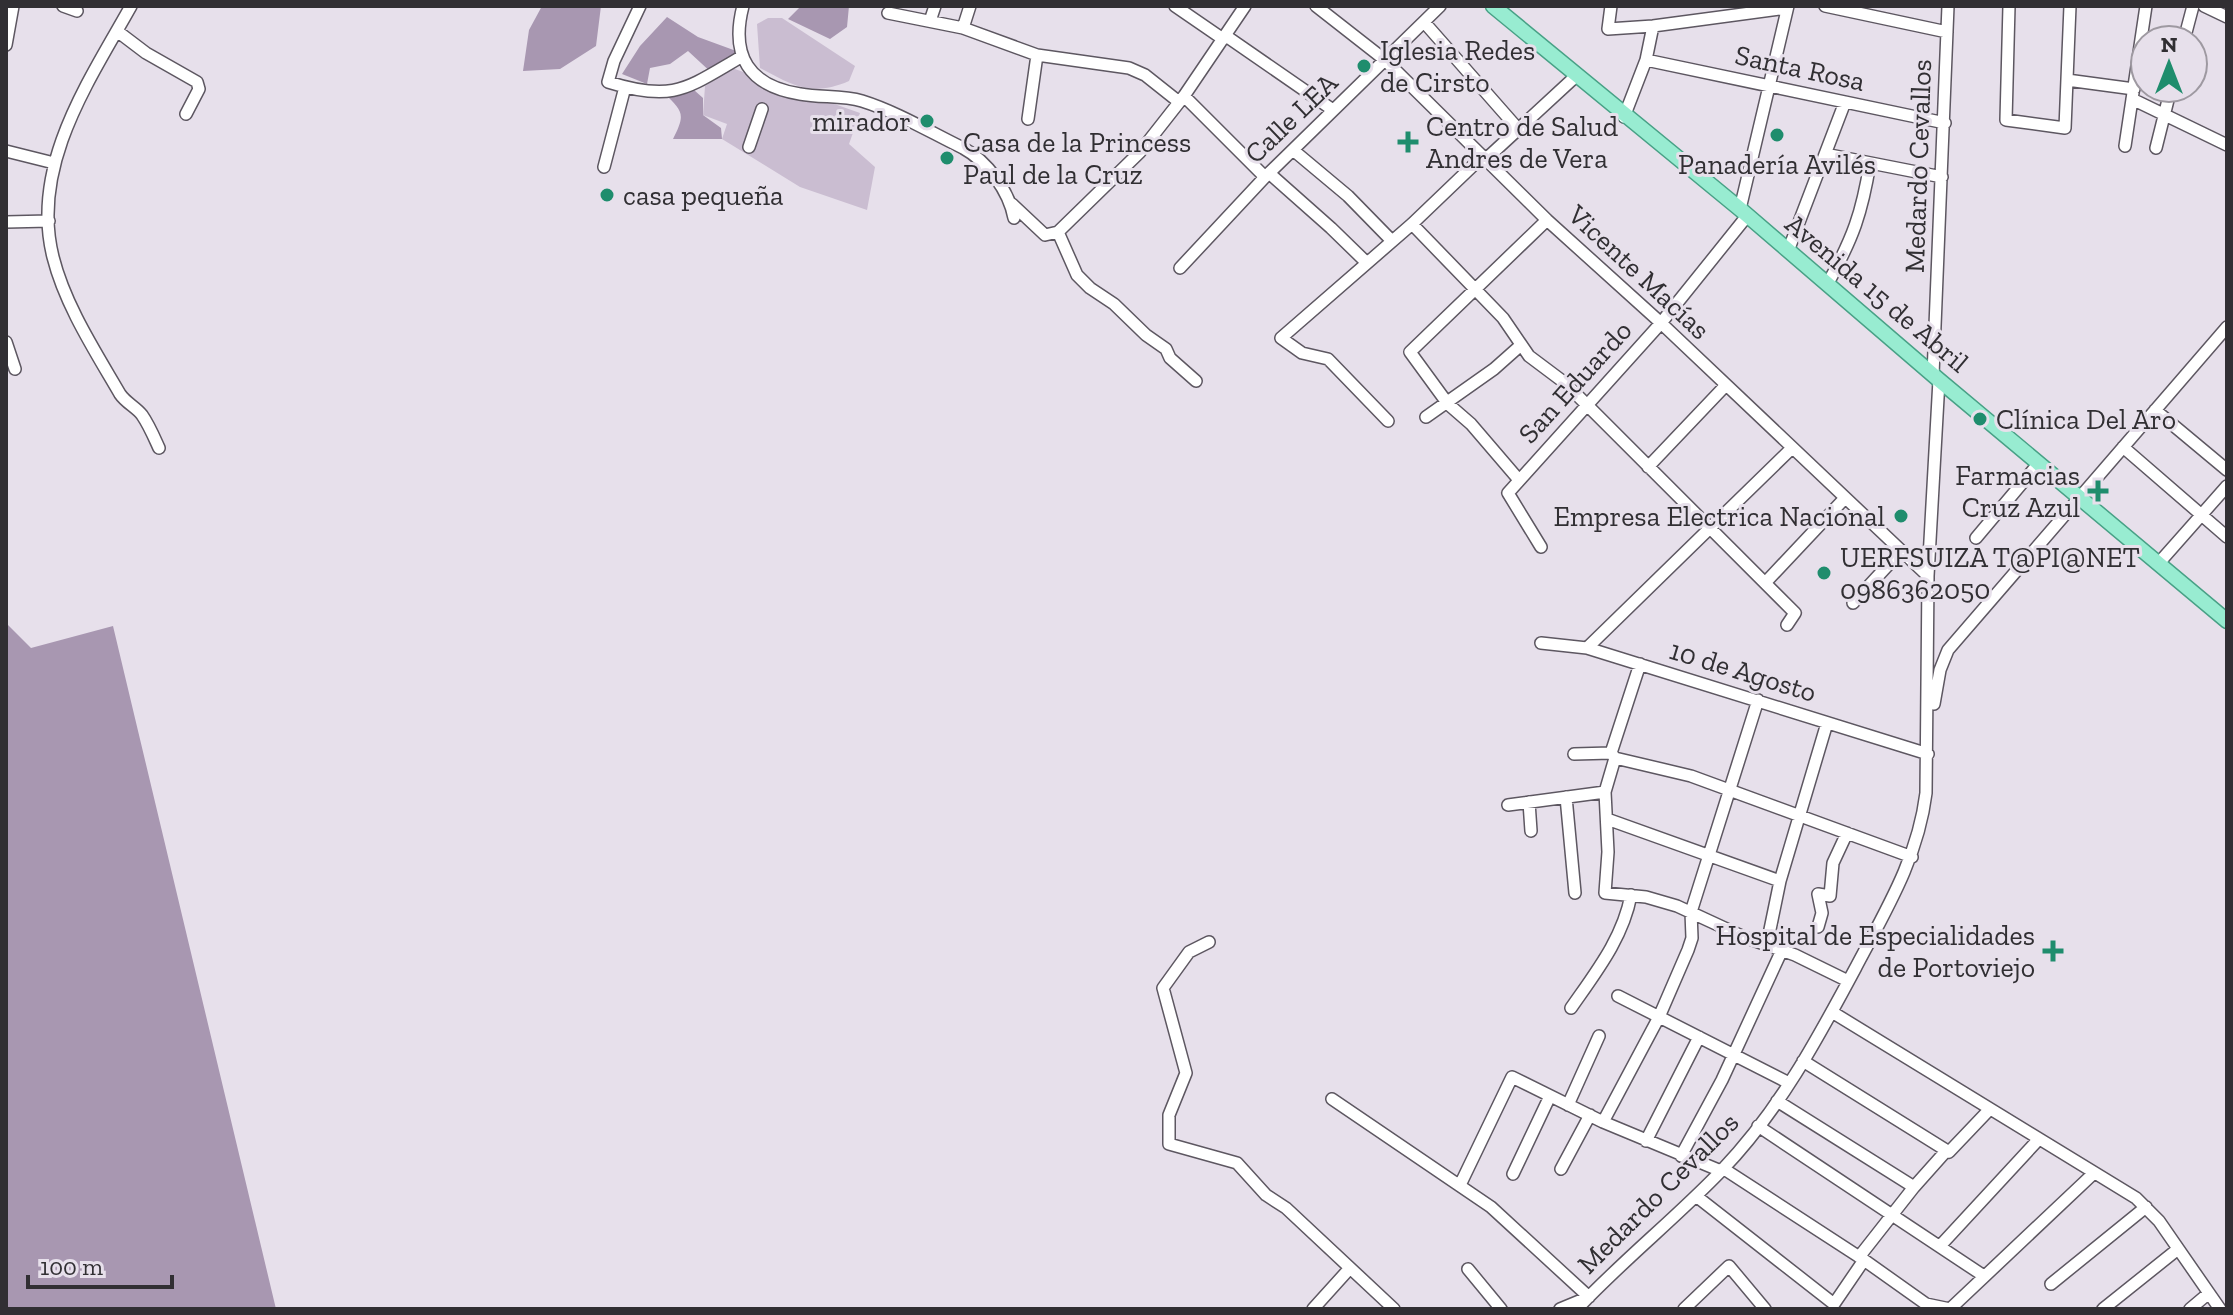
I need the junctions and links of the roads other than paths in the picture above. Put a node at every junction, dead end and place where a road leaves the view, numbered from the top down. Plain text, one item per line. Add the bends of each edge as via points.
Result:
1 (13, 6) edge
2 (63, 6) edge
3 (131, 6) edge
4 (640, 6) edge
5 (743, 6) edge
6 (935, 6) edge
7 (970, 6) edge
8 (1175, 6) edge
9 (1245, 6) edge
10 (1316, 6) edge
11 (1440, 6) edge
12 (1493, 6) edge
13 (1611, 6) edge
14 (1825, 6) edge
15 (1948, 6) edge
16 (2009, 6) edge
17 (2070, 6) edge
18 (2204, 6) edge
19 (1787, 7) edge
20 (1860, 9) edge
21 (77, 11) dead end
22 (888, 13) dead end
23 (2227, 17) edge
24 (930, 21) junction
25 (1424, 22) junction
26 (1653, 26) junction
27 (963, 28) junction
28 (117, 31) junction
29 (1947, 32) junction
30 (1224, 38) junction
31 (6, 45) edge
32 (1037, 55) junction
33 (741, 57) junction
34 (1385, 60) junction
35 (1646, 60) junction
36 (1576, 76) junction
37 (2067, 80) junction
38 (1770, 86) junction
39 (625, 87) junction
40 (2129, 93) edge
41 (1182, 99) junction
42 (1845, 102) junction
43 (2131, 104) edge
44 (2148, 104) edge
45 (2167, 104) edge
46 (762, 109) dead end
47 (1333, 110) junction
48 (186, 114) dead end
49 (2164, 115) junction
50 (1624, 117) junction
51 (1028, 119) dead end
52 (1945, 123) junction
53 (1519, 130) junction
54 (2227, 130) edge
55 (2224, 144) edge
56 (2125, 146) dead end
57 (749, 147) dead end
58 (2156, 148) dead end
59 (1293, 150) junction
60 (6, 151) edge
61 (1825, 154) junction
62 (1485, 158) junction
63 (54, 163) junction
64 (1870, 163) junction
65 (604, 167) dead end
66 (1267, 175) junction
67 (1942, 177) junction
68 (1009, 202) junction
69 (1743, 213) junction
70 (1014, 218) dead end
71 (1547, 220) junction
72 (49, 221) junction
73 (6, 222) edge
74 (1412, 224) junction
75 (1058, 234) junction
76 (1392, 241) junction
77 (1788, 251) junction
78 (1367, 263) junction
79 (1180, 268) dead end
80 (1828, 283) junction
81 (1476, 289) junction
82 (1661, 323) junction
83 (2227, 327) edge
84 (6, 342) edge
85 (1521, 345) junction
86 (15, 369) dead end
87 (1936, 378) junction
88 (1196, 381) dead end
89 (1726, 385) junction
90 (1448, 404) junction
91 (1588, 405) junction
92 (2155, 410) junction
93 (1426, 417) dead end
94 (1388, 421) dead end
95 (2123, 447) junction
96 (159, 448) dead end
97 (1792, 448) junction
98 (2039, 463) junction
99 (1648, 467) junction
100 (2227, 470) edge
101 (1519, 480) junction
102 (2227, 486) edge
103 (1845, 498) junction
104 (2079, 498) junction
105 (2201, 515) junction
106 (1711, 529) junction
107 (2227, 537) edge
108 (1976, 538) dead end
109 (1541, 547) dead end
110 (1901, 551) junction
111 (2158, 564) junction
112 (1928, 576) junction
113 (1765, 583) junction
114 (1853, 603) dead end
115 (2227, 621) edge
116 (1787, 625) dead end
117 (1541, 643) dead end
118 (1927, 645) junction
119 (1587, 648) junction
120 (1948, 650) junction
121 (1640, 664) junction
122 (1758, 700) junction
123 (1827, 723) junction
124 (1928, 751) junction
125 (1574, 754) dead end
126 (1613, 755) junction
127 (1730, 790) junction
128 (1605, 792) junction
129 (1566, 797) junction
130 (1529, 802) junction
131 (1508, 805) dead end
132 (1798, 815) junction
133 (1607, 819) junction
134 (1531, 831) dead end
135 (1847, 833) junction
136 (1709, 856) junction
137 (1912, 857) junction
138 (1780, 881) junction
139 (1575, 893) dead end
140 (1631, 895) junction
141 (1691, 912) junction
142 (1818, 927) dead end
143 (1209, 942) dead end
144 (1767, 944) junction
145 (1782, 950) junction
146 (1848, 981) junction
147 (1618, 996) dead end
148 (1571, 1008) dead end
149 (1832, 1012) junction
150 (1659, 1017) junction
151 (1599, 1036) dead end
152 (1699, 1037) junction
153 (1733, 1054) junction
154 (1803, 1061) junction
155 (1789, 1083) junction
156 (1550, 1096) junction
157 (1332, 1099) dead end
158 (1777, 1101) junction
159 (1568, 1105) junction
160 (1989, 1110) junction
161 (1590, 1115) junction
162 (1603, 1122) junction
163 (1758, 1126) junction
164 (2038, 1140) junction
165 (1646, 1141) junction
166 (1947, 1150) junction
167 (1681, 1156) junction
168 (1561, 1169) dead end
169 (1722, 1170) junction
170 (2094, 1173) junction
171 (1513, 1174) dead end
172 (1460, 1185) junction
173 (1914, 1187) junction
174 (1696, 1196) junction
175 (2146, 1207) junction
176 (1892, 1213) junction
177 (1940, 1246) junction
178 (2178, 1249) junction
179 (1862, 1259) junction
180 (1350, 1268) junction
181 (1468, 1269) dead end
182 (1984, 1276) junction
183 (2051, 1284) dead end
184 (2209, 1293) junction
185 (1589, 1297) junction
186 (1927, 1307) edge
187 (1313, 1309) edge
188 (1394, 1309) edge
189 (1501, 1309) edge
190 (1560, 1309) edge
191 (1577, 1309) edge
192 (1684, 1309) edge
193 (1765, 1309) edge
194 (1950, 1309) edge
195 (2103, 1309) edge
196 (2190, 1309) edge
197 (2220, 1309) edge

1 - 31 street
2 - 21 street
3 - 28 street
4 - 39 street via 608,82
5 - 33 street
6 - 24 street
7 - 27 street
8 - 30 street
9 - 30 street
10 - 34 street, Vicente Macías
11 - 25 street, Calle LEA
12 - 36 main road, Avenida 15 de Abril
13 - 26 street via 1608,29
14 - 20 street
15 - 29 street, Medardo Cevallos
16 - 37 street via 2006,120 2065,128
17 - 37 street
18 - 23 street
19 - 26 street
19 - 38 street, San Eduardo
20 - 29 street
22 - 24 street
24 - 27 street
25 - 34 street, Calle LEA
25 - 53 street
26 - 35 street
27 - 32 street
28 - 48 street via 197,82 199,89
28 - 63 street via 77,104
29 - 52 street, Medardo Cevallos
30 - 41 street
30 - 47 street
32 - 41 street via 1129,68
32 - 51 street
33 - 39 street via 679,90
33 - 68 street via 762,81 800,94 866,102 963,148 997,180
34 - 47 street, Calle LEA
34 - 62 street, Vicente Macías
35 - 38 street, Santa Rosa
35 - 50 street
36 - 50 main road, Avenida 15 de Abril
36 - 53 street
37 - 40 street
38 - 42 street, Santa Rosa
38 - 69 street, San Eduardo
39 - 65 street
41 - 66 street
41 - 75 street via 1140,152
42 - 52 street, Santa Rosa
42 - 61 street
43 - 56 street
44 - 49 street
45 - 49 street
46 - 57 street
47 - 59 street, Calle LEA
49 - 55 street
49 - 58 street
50 - 69 main road, Avenida 15 de Abril
52 - 67 street, Medardo Cevallos
53 - 62 street
54 - 55 street
59 - 66 street, Calle LEA
59 - 76 street
60 - 63 street
61 - 64 street
61 - 77 street
62 - 71 street, Vicente Macías
62 - 74 street
63 - 72 street
64 - 67 street
64 - 80 street via 1863,207
66 - 78 street
66 - 79 street, Calle LEA
67 - 87 street, Medardo Cevallos
68 - 70 street
68 - 75 street via 1045,235
69 - 77 main road, Avenida 15 de Abril
69 - 82 street, San Eduardo
71 - 81 street
71 - 82 street, Vicente Macías
72 - 73 street
72 - 96 street via 56,266 82,326 123,399 141,413
74 - 76 street
74 - 81 street
75 - 88 street via 1077,275
76 - 78 street
77 - 80 main road, Avenida 15 de Abril
78 - 94 street via 1281,338 1302,353 1328,359
80 - 87 main road, Avenida 15 de Abril
81 - 85 street
81 - 90 street via 1410,352
82 - 89 street, Vicente Macías
82 - 91 street, San Eduardo
83 - 92 street
84 - 86 street
85 - 90 street
85 - 91 street
87 - 98 main road, Avenida 15 de Abril
87 - 112 street, Medardo Cevallos
89 - 97 street, Vicente Macías
89 - 99 street
90 - 93 street
90 - 101 street
91 - 99 street
91 - 101 street, San Eduardo
92 - 95 street
92 - 100 street
95 - 104 street
95 - 105 street
97 - 103 street, Vicente Macías
97 - 106 street
98 - 104 main road, Avenida 15 de Abril
98 - 108 street
99 - 106 street
101 - 109 street, San Eduardo via 1508,493
102 - 105 street
103 - 110 street, Vicente Macías
103 - 113 street
104 - 111 main road, Avenida 15 de Abril
104 - 120 street
105 - 107 street
105 - 111 street
106 - 113 street
106 - 119 street
110 - 112 street, Vicente Macías
110 - 114 street
111 - 115 main road, Avenida 15 de Abril
112 - 118 street, Medardo Cevallos
113 - 116 street via 1795,613
117 - 119 street, 10 de Agosto
118 - 120 street via 1938,655
118 - 124 street, Medardo Cevallos
119 - 121 street, 10 de Agosto
120 - 124 street via 1938,679
121 - 122 street, 10 de Agosto
121 - 126 street
122 - 123 street, 10 de Agosto
122 - 127 street
123 - 124 street, 10 de Agosto
123 - 132 street
124 - 137 street, Medardo Cevallos via 1922,824
125 - 126 street
126 - 127 street
126 - 128 street
127 - 132 street
127 - 136 street
128 - 129 street
128 - 133 street
129 - 130 street
129 - 139 street
130 - 131 street
130 - 134 street
132 - 135 street
132 - 138 street
133 - 136 street
133 - 140 street via 1605,893
135 - 137 street
135 - 142 street via 1833,863 1830,896 1818,894
136 - 138 street
136 - 141 street
137 - 146 street, Medardo Cevallos
138 - 144 street
140 - 141 street
140 - 148 street via 1622,928
141 - 144 street
141 - 150 street via 1692,938
143 - 180 street via 1189,952 1163,988 1186,1073 1169,1115 1169,1144 1237,1163
144 - 145 street
145 - 146 street
145 - 153 street
146 - 149 street, Medardo Cevallos
147 - 150 street
149 - 154 street, Medardo Cevallos
149 - 160 street
150 - 152 street
150 - 162 street
151 - 159 street
152 - 153 street
152 - 165 street
153 - 155 street
153 - 167 street
154 - 155 street, Medardo Cevallos
154 - 166 street
155 - 158 street, Medardo Cevallos
156 - 159 street
156 - 171 street
156 - 172 street via 1512,1077
157 - 172 street
158 - 163 street, Medardo Cevallos
158 - 173 street
159 - 161 street
160 - 164 street
160 - 166 street
161 - 162 street
161 - 168 street
162 - 165 street
163 - 169 street, Medardo Cevallos
163 - 176 street
164 - 170 street
164 - 177 street
165 - 167 street
166 - 173 street
167 - 169 street
169 - 174 street, Medardo Cevallos
169 - 179 street
170 - 175 street
170 - 182 street
172 - 185 street
173 - 176 street
174 - 179 street via 1834,1304
174 - 185 street, Medardo Cevallos
175 - 178 street
175 - 183 street
176 - 177 street
176 - 179 street
177 - 182 street
178 - 184 street
178 - 195 street
179 - 186 street
180 - 187 street
180 - 188 street
181 - 189 street
182 - 194 street
184 - 196 street
184 - 197 street
185 - 190 street
185 - 191 street, Medardo Cevallos
186 - 194 street
192 - 193 street via 1729,1266

